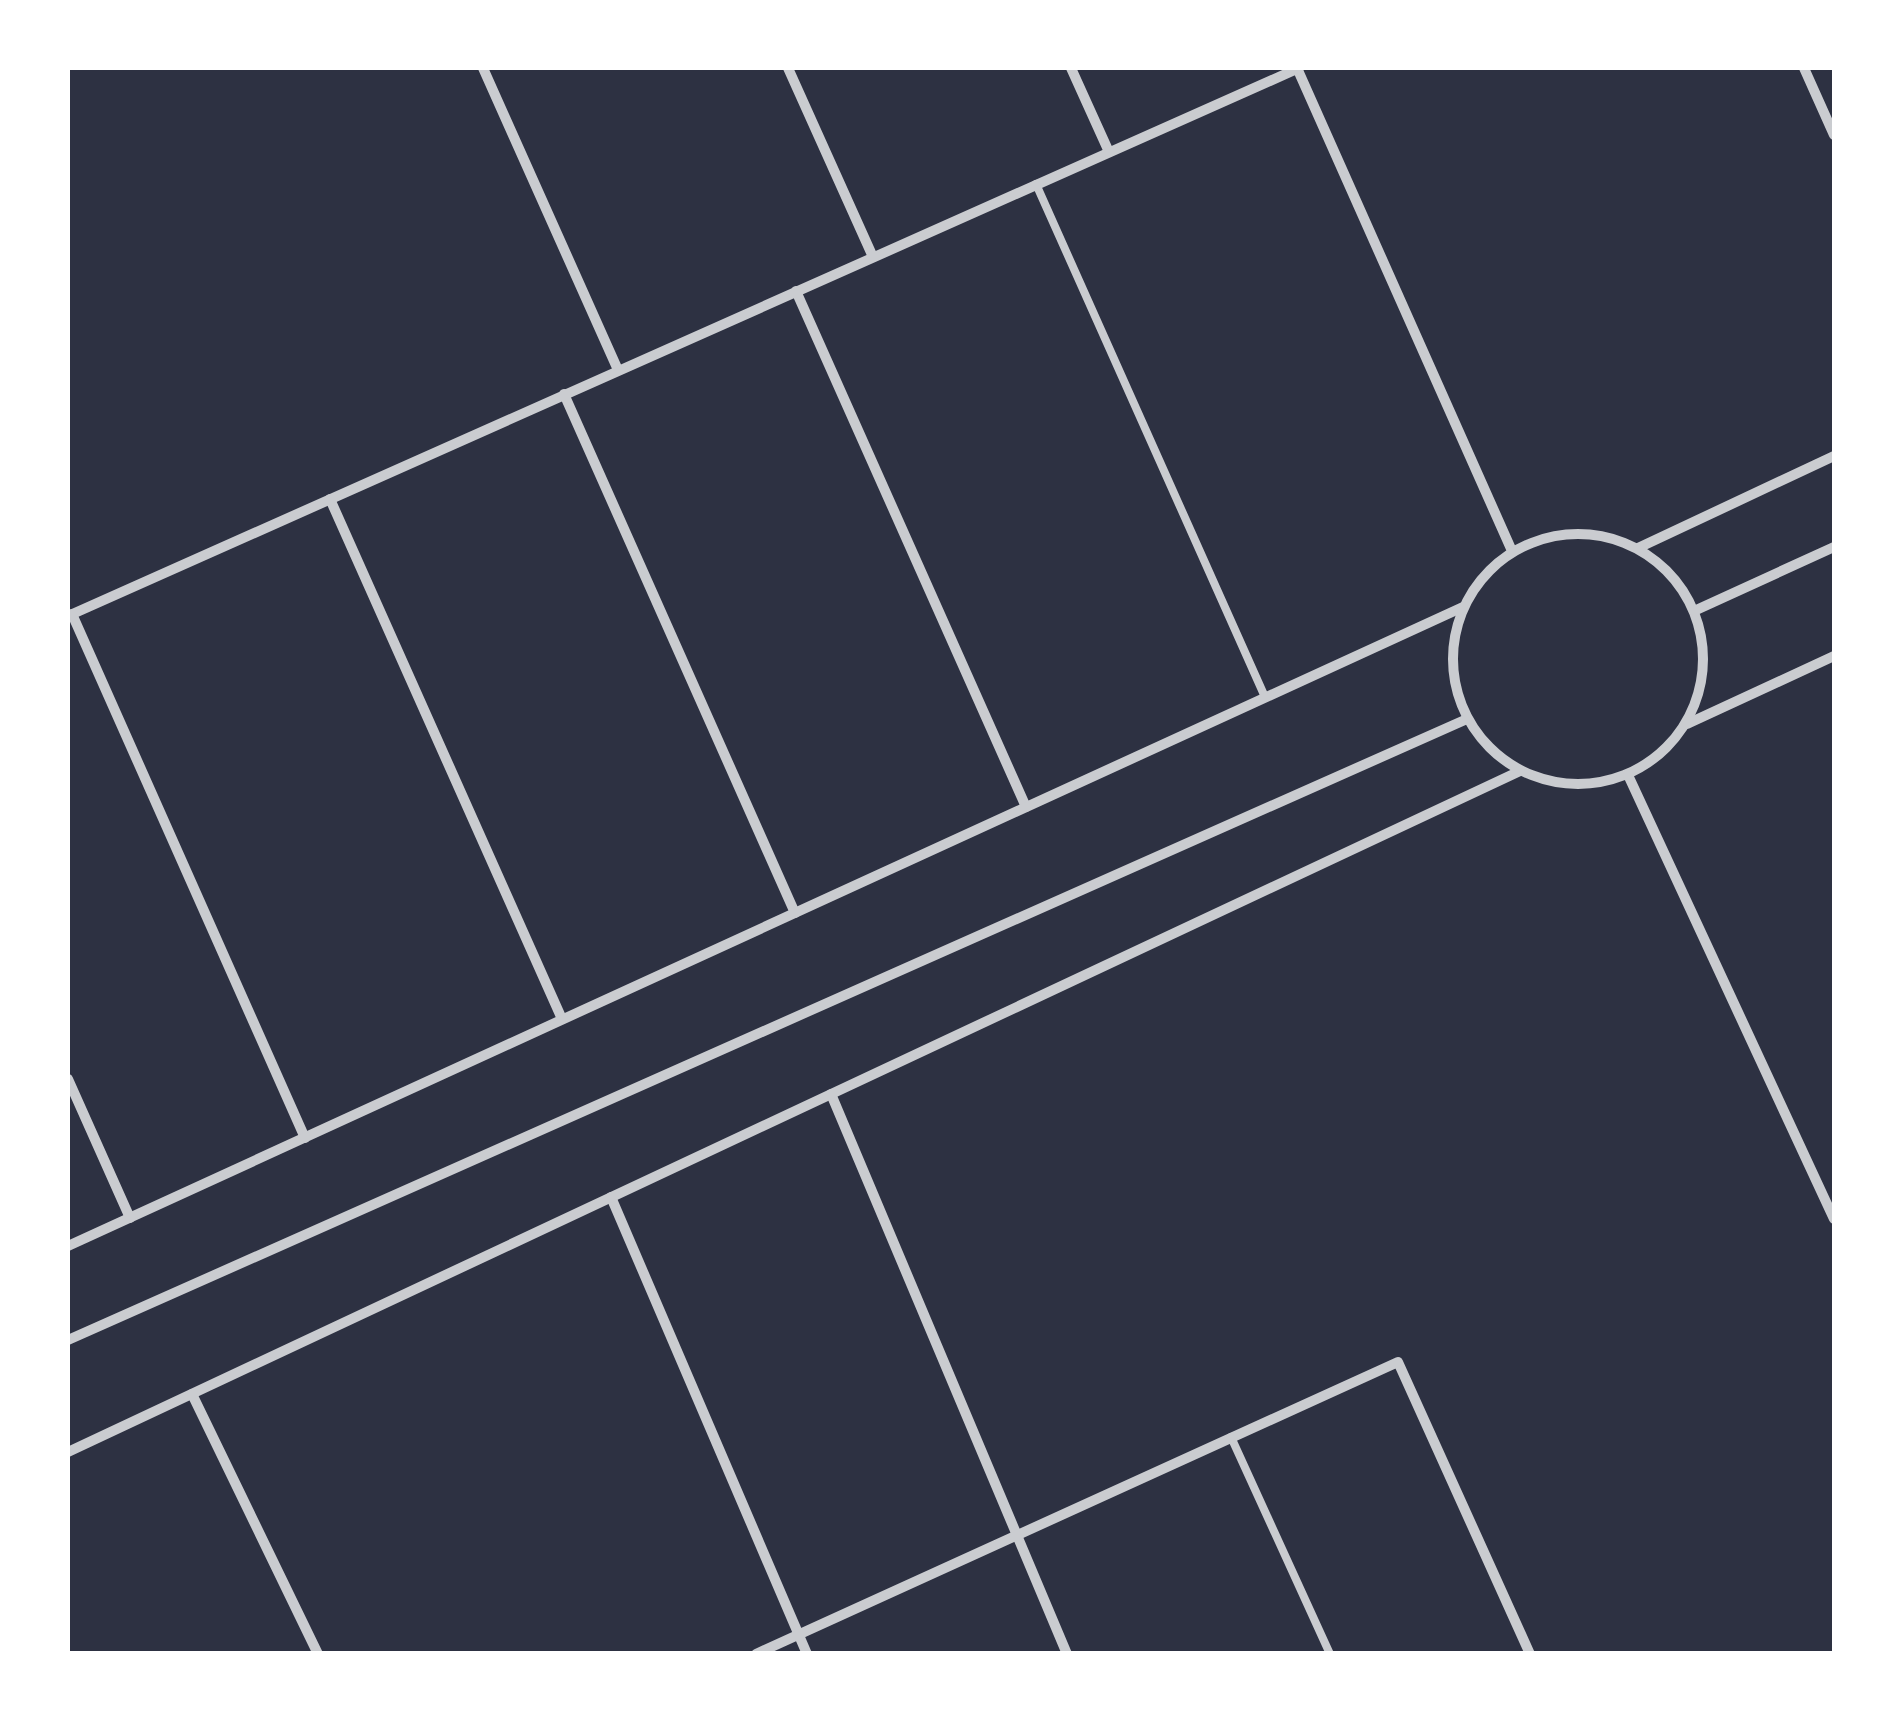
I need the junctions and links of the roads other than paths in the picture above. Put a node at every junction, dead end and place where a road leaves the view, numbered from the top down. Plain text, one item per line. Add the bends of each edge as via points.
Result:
1 (484, 68) edge
2 (788, 68) edge
3 (1072, 68) edge
4 (1298, 68) edge
5 (1804, 68) edge
6 (1834, 135) edge
7 (1109, 152) junction
8 (1036, 184) junction
9 (873, 257) junction
10 (796, 291) junction
11 (618, 370) junction
12 (564, 394) junction
13 (1834, 456) edge
14 (330, 499) junction
15 (1834, 547) edge
16 (1638, 548) junction
17 (1512, 551) junction
18 (1463, 607) junction
19 (1694, 611) junction
20 (70, 615) edge
21 (1834, 656) edge
22 (1265, 698) junction
23 (1468, 719) junction
24 (1686, 724) junction
25 (1520, 771) junction
26 (1628, 775) junction
27 (1026, 807) junction
28 (795, 913) junction
29 (562, 1020) junction
30 (68, 1079) edge
31 (831, 1094) junction
32 (304, 1138) junction
33 (611, 1197) junction
34 (130, 1218) junction
35 (1834, 1219) edge
36 (68, 1246) edge
37 (68, 1340) edge
38 (192, 1394) junction
39 (1232, 1437) junction
40 (68, 1452) edge
41 (1018, 1535) junction
42 (798, 1634) junction
43 (318, 1654) edge
44 (756, 1654) edge
45 (808, 1654) edge
46 (1068, 1654) edge
47 (1330, 1654) edge
48 (1530, 1654) edge

1 - 11 street
2 - 9 street
3 - 7 street
4 - 7 street
4 - 17 street
5 - 6 street
7 - 8 street
8 - 9 street
8 - 22 lane
9 - 10 street
10 - 11 street
10 - 27 street
11 - 12 street
12 - 14 street
12 - 28 street
13 - 16 street
14 - 20 street
14 - 29 street
15 - 19 street
16 - 17 street via 1596,534 1553,535
16 - 19 street via 1671,574
17 - 18 street via 1483,575
18 - 22 street
18 - 23 street via 1453,644 1454,683
19 - 24 street via 1704,649 1700,688
20 - 32 street
21 - 24 street
22 - 27 street
23 - 25 street via 1490,749
23 - 37 street
24 - 26 street via 1661,754
25 - 26 street via 1574,784
25 - 31 street
26 - 35 street
27 - 28 street
28 - 29 street
29 - 32 street
30 - 34 street
31 - 33 street
31 - 41 street
32 - 34 street
33 - 38 street
33 - 42 street
34 - 36 street
38 - 40 street
38 - 43 street
39 - 41 street
39 - 47 lane
39 - 48 street via 1398,1362
41 - 42 street
41 - 46 street
42 - 44 street
42 - 45 street

